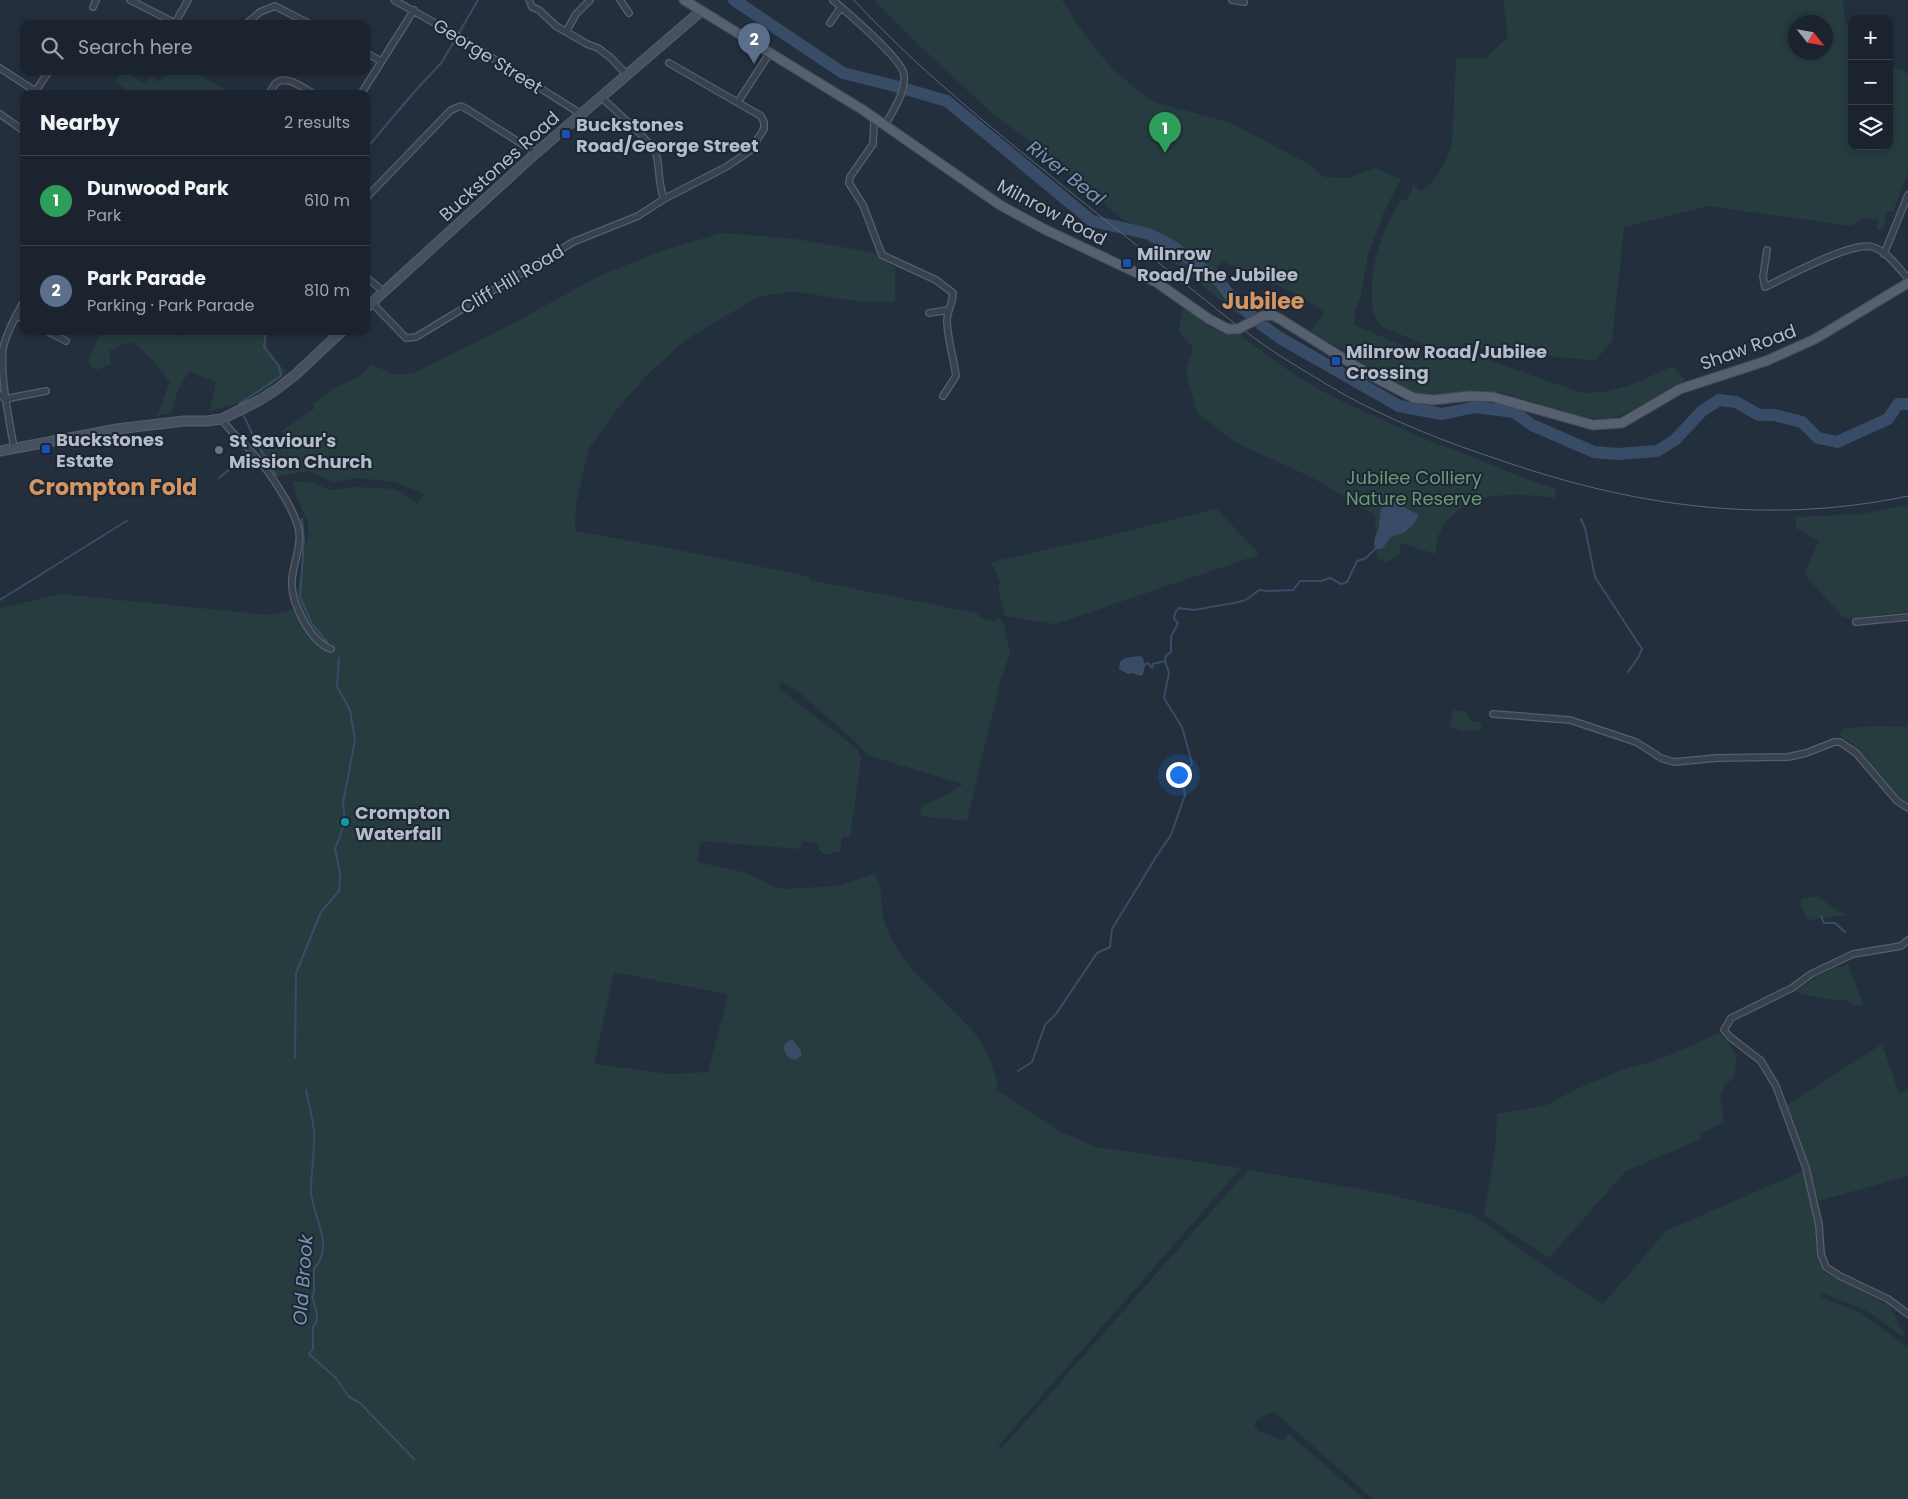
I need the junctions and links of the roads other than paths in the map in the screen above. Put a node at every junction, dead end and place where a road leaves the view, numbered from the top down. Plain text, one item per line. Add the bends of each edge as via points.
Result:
1 (96, 0) edge
2 (130, 0) edge
3 (188, 0) edge
4 (394, 0) edge
5 (529, 0) edge
6 (590, 0) edge
7 (620, 0) edge
8 (684, 0) edge
9 (833, 0) edge
10 (1232, 0) edge
11 (1244, 2) dead end
12 (93, 7) dead end
13 (841, 7) junction
14 (414, 10) junction
15 (701, 11) junction
16 (629, 13) dead end
17 (170, 20) edge
18 (178, 20) edge
19 (251, 20) edge
20 (302, 20) edge
21 (830, 23) dead end
22 (566, 32) junction
23 (769, 54) junction
24 (370, 55) edge
25 (381, 61) junction
26 (669, 63) dead end
27 (0, 68) edge
28 (47, 75) edge
29 (627, 75) junction
30 (272, 90) edge
31 (307, 90) edge
32 (363, 90) edge
33 (601, 98) junction
34 (738, 102) junction
35 (0, 114) edge
36 (582, 114) junction
37 (881, 122) junction
38 (20, 128) edge
39 (536, 153) junction
40 (370, 194) edge
41 (1908, 195) edge
42 (664, 200) junction
43 (1767, 250) dead end
44 (1884, 254) junction
45 (1908, 278) edge
46 (370, 281) edge
47 (1908, 283) edge
48 (383, 292) junction
49 (370, 304) edge
50 (370, 306) edge
51 (20, 308) edge
52 (948, 310) junction
53 (929, 313) dead end
54 (16, 316) junction
55 (20, 318) edge
56 (55, 335) edge
57 (338, 335) edge
58 (66, 341) dead end
59 (1, 376) edge
60 (46, 391) dead end
61 (943, 396) dead end
62 (2, 397) edge
63 (222, 419) junction
64 (1593, 425) joint
65 (14, 448) junction
66 (0, 451) edge
67 (1908, 617) edge
68 (1856, 622) dead end
69 (331, 650) dead end
70 (1493, 714) dead end
71 (1908, 808) edge
72 (1908, 940) edge
73 (1908, 1314) edge

1 - 12 street
2 - 17 street
3 - 18 street
4 - 14 street, George Street
5 - 22 street via 532,7
6 - 22 street via 576,14
7 - 16 street
8 - 15 main road, Milnrow Road
9 - 13 street
10 - 11 street
13 - 21 street
13 - 37 street via 901,65 905,78 900,96
14 - 25 street
14 - 36 street, George Street
15 - 23 main road, Milnrow Road
15 - 29 main road, Buckstones Road
19 - 20 street via 275,6
22 - 29 street via 598,48
23 - 34 street
23 - 37 main road, Milnrow Road
24 - 25 street
25 - 32 street
26 - 34 street
27 - 28 street via 32,89 37,89
29 - 33 main road, Buckstones Road
30 - 31 street via 282,81
33 - 36 main road, Buckstones Road
33 - 42 street via 656,152 659,188
34 - 42 street via 764,122 764,129 750,151
35 - 38 street
36 - 39 main road, Buckstones Road
37 - 52 street via 873,132 872,144 850,177 850,183 863,205 882,255 947,288 953,297
37 - 64 main road, Milnrow Road, bridge via 1000,205 1156,282 1228,329 1238,330 1263,316 1272,315 1414,398 1493,396
39 - 40 street via 460,106 451,110
39 - 48 main road, Buckstones Road
41 - 44 street
42 - 50 street, Cliff Hill Road via 638,216 573,242 416,337 406,338
43 - 44 street via 1762,277 1765,287 1857,248 1872,247
44 - 45 street
46 - 48 street
47 - 64 main road, Shaw Road via 1815,339 1774,357 1680,388 1622,423
48 - 49 main road, Buckstones Road
51 - 54 street
52 - 53 street
52 - 61 street via 956,376
54 - 55 street
54 - 59 street via 3,348
56 - 58 street
57 - 63 main road via 277,389
59 - 62 street
60 - 62 street
62 - 65 street
63 - 65 main road via 117,429
63 - 69 street via 274,479 298,526 300,535 292,591 313,636
65 - 66 main road
67 - 68 street
70 - 71 street via 1570,720 1636,742 1661,758 1674,762 1788,757 1840,742 1856,753 1897,801
72 - 73 street via 1901,946 1853,954 1811,974 1792,988 1731,1018 1724,1030 1762,1061 1776,1086 1806,1168 1826,1267 1888,1299

